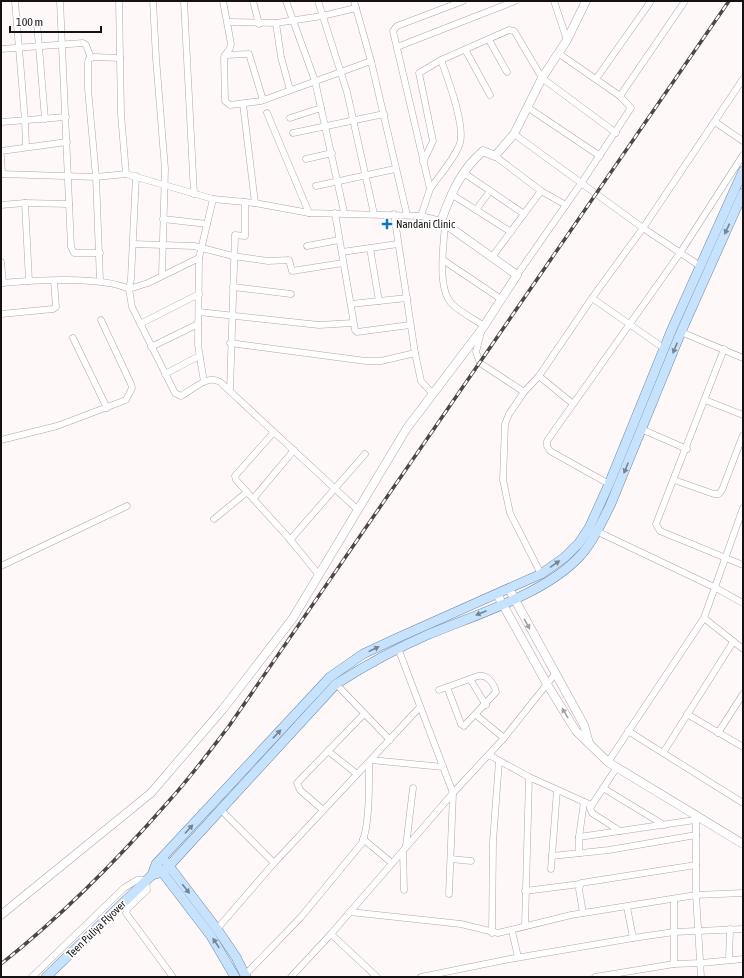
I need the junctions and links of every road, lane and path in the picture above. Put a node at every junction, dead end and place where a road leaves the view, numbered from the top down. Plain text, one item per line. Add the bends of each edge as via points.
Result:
1 (15, 1) edge
2 (60, 1) edge
3 (119, 1) edge
4 (153, 1) edge
5 (184, 1) edge
6 (222, 1) edge
7 (253, 1) edge
8 (286, 1) edge
9 (318, 1) edge
10 (354, 1) edge
11 (463, 1) edge
12 (515, 1) edge
13 (554, 1) edge
14 (586, 1) edge
15 (651, 1) edge
16 (682, 2) edge
17 (356, 8) junction
18 (322, 16) junction
19 (294, 21) junction
20 (228, 22) junction
21 (36, 23) dead end
22 (276, 23) junction
23 (259, 24) junction
24 (489, 40) junction
25 (567, 40) junction
26 (61, 44) junction
27 (38, 45) junction
28 (19, 47) junction
29 (396, 47) junction
30 (1, 48) edge
31 (466, 51) junction
32 (558, 53) junction
33 (225, 55) junction
34 (91, 58) junction
35 (120, 58) junction
36 (441, 60) junction
37 (371, 61) junction
38 (341, 71) junction
39 (506, 72) dead end
40 (540, 75) junction
41 (743, 79) edge
42 (596, 80) junction
43 (315, 81) junction
44 (290, 90) junction
45 (490, 95) dead end
46 (620, 96) junction
47 (263, 100) junction
48 (243, 104) junction
49 (527, 107) junction
50 (321, 108) junction
51 (268, 113) dead end
52 (384, 114) junction
53 (66, 117) junction
54 (45, 118) junction
55 (290, 118) dead end
56 (25, 120) junction
57 (354, 120) junction
58 (1, 122) edge
59 (714, 122) junction
60 (325, 126) junction
61 (293, 133) dead end
62 (616, 133) junction
63 (514, 134) junction
64 (743, 141) edge
65 (67, 142) junction
66 (26, 148) junction
67 (1, 150) edge
68 (332, 153) junction
69 (743, 155) edge
70 (1, 156) edge
71 (495, 156) junction
72 (600, 156) junction
73 (306, 159) dead end
74 (423, 162) junction
75 (395, 169) junction
76 (743, 171) edge
77 (464, 173) junction
78 (1, 174) edge
79 (126, 174) junction
80 (366, 174) junction
81 (67, 176) junction
82 (136, 176) junction
83 (96, 177) junction
84 (338, 180) junction
85 (582, 182) junction
86 (165, 184) junction
87 (316, 186) dead end
88 (430, 190) junction
89 (490, 191) junction
90 (541, 191) junction
91 (194, 194) junction
92 (451, 194) junction
93 (743, 194) edge
94 (213, 199) junction
95 (245, 202) junction
96 (24, 203) junction
97 (255, 203) junction
98 (69, 204) junction
99 (1, 205) edge
100 (566, 205) junction
101 (476, 210) junction
102 (344, 212) junction
103 (309, 213) junction
104 (335, 213) junction
105 (374, 214) junction
106 (394, 214) junction
107 (524, 214) junction
108 (407, 215) junction
109 (423, 216) junction
110 (163, 219) junction
111 (442, 222) junction
112 (207, 224) junction
113 (643, 228) junction
114 (510, 232) junction
115 (339, 240) junction
116 (133, 244) junction
117 (162, 244) junction
118 (398, 244) junction
119 (307, 246) dead end
120 (200, 248) junction
121 (370, 248) junction
122 (342, 252) junction
123 (100, 253) junction
124 (680, 253) junction
125 (233, 256) junction
126 (492, 257) junction
127 (199, 258) junction
128 (443, 260) junction
129 (1, 262) edge
130 (343, 263) junction
131 (700, 266) junction
132 (162, 275) junction
133 (517, 275) junction
134 (29, 281) junction
135 (54, 282) junction
136 (100, 282) junction
137 (2, 283) edge
138 (233, 287) junction
139 (128, 289) junction
140 (199, 294) junction
141 (291, 294) dead end
142 (407, 298) junction
143 (592, 298) junction
144 (501, 299) junction
145 (379, 301) junction
146 (351, 304) junction
147 (199, 312) junction
148 (1, 314) edge
149 (232, 315) junction
150 (101, 320) dead end
151 (353, 323) junction
152 (140, 324) junction
153 (198, 324) junction
154 (410, 325) junction
155 (630, 325) junction
156 (482, 327) junction
157 (681, 332) junction
158 (73, 338) dead end
159 (230, 342) junction
160 (151, 347) junction
161 (665, 349) junction
162 (724, 349) junction
163 (415, 354) junction
164 (198, 356) junction
165 (743, 358) edge
166 (165, 374) junction
167 (538, 376) junction
168 (204, 382) junction
169 (230, 390) junction
170 (524, 392) junction
171 (433, 394) junction
172 (705, 400) junction
173 (573, 404) junction
174 (107, 408) junction
175 (743, 415) edge
176 (641, 429) junction
177 (274, 432) junction
178 (743, 434) edge
179 (1, 440) edge
180 (686, 449) junction
181 (294, 450) junction
182 (365, 454) dead end
183 (674, 480) junction
184 (609, 484) junction
185 (334, 487) junction
186 (247, 492) junction
187 (253, 499) junction
188 (127, 506) dead end
189 (743, 508) edge
190 (358, 510) junction
191 (214, 520) dead end
192 (593, 530) junction
193 (290, 540) junction
194 (724, 558) junction
195 (743, 565) edge
196 (1, 566) edge
197 (540, 574) junction
198 (319, 575) junction
199 (509, 589) junction
200 (714, 589) junction
201 (497, 594) junction
202 (514, 599) junction
203 (743, 603) edge
204 (502, 604) junction
205 (704, 618) junction
206 (733, 642) junction
207 (398, 648) junction
208 (743, 649) edge
209 (555, 674) junction
210 (470, 679) junction
211 (336, 684) junction
212 (547, 684) junction
213 (447, 687) junction
214 (439, 690) dead end
215 (742, 698) edge
216 (486, 705) junction
217 (420, 707) junction
218 (364, 714) junction
219 (688, 714) junction
220 (476, 715) junction
221 (628, 731) junction
222 (718, 733) junction
223 (504, 738) junction
224 (390, 740) junction
225 (589, 744) junction
226 (743, 747) edge
227 (328, 751) junction
228 (662, 754) junction
229 (489, 755) junction
230 (370, 761) junction
231 (500, 761) junction
232 (608, 762) junction
233 (443, 767) junction
234 (618, 767) junction
235 (357, 774) junction
236 (529, 777) junction
237 (413, 788) dead end
238 (603, 788) junction
239 (557, 790) junction
240 (453, 793) junction
241 (584, 802) junction
242 (743, 804) edge
243 (591, 805) junction
244 (221, 810) junction
245 (323, 810) junction
246 (695, 817) junction
247 (664, 825) junction
248 (620, 831) junction
249 (696, 836) junction
250 (579, 837) junction
251 (363, 839) junction
252 (743, 844) edge
253 (405, 849) junction
254 (579, 854) junction
255 (552, 856) junction
256 (451, 859) junction
257 (159, 861) junction
258 (472, 861) dead end
259 (274, 863) junction
260 (392, 863) junction
261 (696, 865) junction
262 (166, 869) junction
263 (552, 869) dead end
264 (149, 878) junction
265 (580, 884) junction
266 (404, 890) dead end
267 (525, 892) junction
268 (743, 893) edge
269 (449, 894) dead end
270 (696, 895) junction
271 (674, 900) junction
272 (627, 907) junction
273 (350, 912) junction
274 (583, 913) junction
275 (1, 915) edge
276 (524, 926) junction
277 (217, 929) junction
278 (730, 929) junction
279 (743, 929) edge
280 (512, 931) junction
281 (699, 931) junction
282 (674, 932) junction
283 (492, 933) junction
284 (331, 934) junction
285 (633, 938) junction
286 (518, 957) junction
287 (743, 959) edge
288 (729, 960) junction
289 (701, 963) junction
290 (674, 964) junction
291 (245, 976) edge
292 (32, 977) edge
293 (46, 977) edge
294 (173, 977) edge
295 (234, 977) edge
296 (291, 977) edge
297 (378, 977) edge
298 (421, 977) edge
299 (595, 977) edge
300 (702, 977) edge

1 - 28 street
2 - 26 street
3 - 35 street
4 - 86 street
5 - 91 street
6 - 20 street
7 - 23 street
8 - 19 street
9 - 18 street
10 - 17 street
11 - 29 street via 394,28 392,31
12 - 29 street
13 - 25 street
14 - 25 street
15 - 42 street
16 - 46 street
17 - 18 street
17 - 37 street
18 - 19 street
18 - 38 street
19 - 22 street
19 - 43 street
20 - 23 street
20 - 33 street via 231,44
21 - 27 street
22 - 23 street
22 - 44 street via 281,57
24 - 31 street
24 - 39 street
24 - 40 street via 509,30 514,31
25 - 32 street
26 - 27 street
26 - 34 street via 85,43
26 - 53 street
27 - 28 street
27 - 54 street
28 - 30 street
28 - 56 street
29 - 74 street
31 - 36 street
31 - 45 street
32 - 40 street
32 - 42 street
33 - 47 street via 246,54 251,57
33 - 48 street via 225,101 230,105
34 - 35 street
34 - 83 street via 88,62 88,89
35 - 79 street
36 - 74 street via 419,74 433,141
36 - 88 street via 455,101 461,140
37 - 38 street
37 - 52 street
38 - 43 street
38 - 57 street
40 - 49 street
40 - 62 street
41 - 59 street
42 - 46 street
43 - 44 street
43 - 50 street
44 - 47 street
46 - 62 street via 631,108
47 - 48 street
48 - 97 street
49 - 63 street
49 - 72 street
50 - 55 street
50 - 60 street
51 - 103 street
52 - 57 street
52 - 75 street
53 - 54 street
53 - 65 street
54 - 56 street
56 - 58 street
56 - 66 street
57 - 60 street
57 - 80 street
59 - 64 street
59 - 113 street
60 - 61 street
60 - 68 street
62 - 72 street
63 - 71 street
63 - 85 street
65 - 66 street
65 - 81 street
66 - 67 street
68 - 73 street
68 - 84 street
69 - 124 street
70 - 78 street
71 - 77 street via 483,151
71 - 90 street
72 - 85 street
74 - 88 street
75 - 80 street
75 - 108 street
76 - 131 main road
77 - 89 street
77 - 92 street
78 - 81 street
79 - 82 street
79 - 83 street
80 - 84 street
80 - 105 street
81 - 83 street
81 - 98 street
82 - 86 street
82 - 116 street
83 - 123 street
84 - 87 street
84 - 102 street
85 - 100 street
85 - 113 street
86 - 91 street
86 - 110 street
88 - 109 street
89 - 101 street
89 - 107 street
90 - 100 street
90 - 107 street
91 - 94 street
92 - 101 street
92 - 111 street
93 -> 157 main road
94 - 95 street
94 - 112 street
95 - 97 street
95 - 125 street via 245,236 235,235
96 - 98 street
96 - 99 street
96 - 134 street
97 - 103 street
98 - 123 street via 72,251
100 - 133 street
101 - 114 street
102 - 104 street
102 - 105 street
103 - 104 street
104 - 115 street
105 - 106 street
106 - 108 street
106 - 118 street
107 - 114 street
108 - 109 street
109 - 111 street
110 - 112 street
110 - 117 street
111 - 126 street
111 - 128 street
112 - 120 street
113 - 124 street
113 - 143 street
114 - 126 street
115 - 119 street
115 - 122 street
116 - 117 street
116 - 139 street
117 - 120 street
117 - 132 street
118 - 121 street
118 - 142 street
120 - 125 street
120 - 127 street
121 - 122 street
121 - 145 street
122 - 130 street
123 - 136 street
124 - 131 street
124 - 155 street
125 - 130 street via 268,261 289,260 292,271
125 - 138 street
126 - 133 street
127 - 132 street
127 - 140 street
128 - 144 street
128 - 156 street via 446,295 452,304
129 - 137 street
130 - 146 street
131 - 161 main road
132 - 139 street via 148,283
133 - 144 street
134 - 135 street
134 - 137 street
135 - 136 street
135 - 148 street via 56,307 53,310
136 - 139 street
138 - 141 street
138 - 149 street
139 - 152 street
140 - 147 street
140 - 152 street
142 - 145 street
142 - 154 street
143 - 155 street
143 - 167 street
144 - 156 street
145 - 146 street
146 - 151 street
147 - 149 street
147 - 153 street
149 - 151 street via 319,324
149 - 159 street
150 - 174 street via 132,388 126,400
151 - 154 street via 358,332
152 - 160 street
153 - 160 street
153 - 164 street
154 - 163 street
155 - 161 street
155 - 173 street
156 - 170 street via 476,352 480,364
156 - 171 street
157 - 162 street
157 -> 176 main road
158 - 174 street
159 - 163 street via 366,362
159 - 169 street
160 - 166 street
161 - 184 main road
162 - 165 street
162 - 172 street
163 - 171 street via 423,384
164 - 166 street
164 - 168 street
166 - 168 street via 178,396
167 - 170 street
167 - 173 street
168 - 169 street via 216,379
169 - 177 street
170 - 197 street via 505,424 504,480 510,513
171 - 190 street via 407,428
172 - 175 street
172 - 180 street
173 - 184 street via 546,446 550,451
174 - 179 street via 57,426
176 - 180 street
176 -> 192 main road via 615,493
177 - 181 street
177 - 186 street via 235,476
178 - 183 street via 719,494
180 - 183 street
181 - 185 street
181 - 187 street
182 - 185 street
183 - 194 street via 657,520 657,527 660,531
184 - 192 main road
185 - 190 street
185 - 193 street
186 - 187 street
186 - 191 street
187 - 193 street
188 - 196 street
189 - 194 street
190 - 198 street
197 -> 192 main road via 565,557
192 - 200 street
192 - 202 main road via 581,555 572,564
193 - 198 street
194 - 195 street
194 - 200 street
197 - 199 main road
198 - 275 street via 293,618 223,709 151,793
199 - 201 main road
199 - 202 street
200 - 203 street
200 - 205 street
201 - 204 street
257 -> 201 main road via 330,677 363,654
202 - 204 main road
202 -> 209 street
204 -> 207 main road
204 - 212 street
205 - 206 street
205 - 221 street
206 - 208 street
206 - 219 street
207 - 211 main road
207 - 217 street
209 - 212 street
209 - 225 street via 584,725
210 - 213 street
210 - 216 street
210 - 216 street via 484,676 495,687 495,694
211 - 218 street
211 - 244 main road
212 - 223 street
225 -> 212 street via 576,731
213 - 214 street
213 - 220 street via 462,725 466,726
215 - 222 street
216 - 220 street
217 - 224 street
217 - 233 street
218 - 224 street
218 - 227 street
219 - 222 street
219 - 228 street
220 - 223 street
221 - 228 street
221 - 232 street
222 - 226 street
223 - 229 street
224 - 230 street
225 - 232 street
227 - 235 street
227 - 245 street via 297,785
228 - 242 street
229 - 231 street
229 - 240 street
230 - 233 street
230 - 235 street
230 - 251 street
231 - 236 street
231 - 283 street via 493,841
232 - 234 street
233 - 240 street
234 - 238 street
234 - 246 street
235 - 245 street
236 - 239 street
236 - 267 street
237 - 253 street
238 - 243 street
238 - 247 street
239 - 241 street
239 - 255 street
240 - 253 street
240 - 256 street
241 - 243 street
241 - 250 street
243 - 248 street via 592,813
244 - 259 street
244 - 262 main road
245 - 259 street
246 - 247 street
246 - 249 street
246 - 252 street
247 - 248 street
248 - 250 street
249 - 254 street
249 - 261 street
250 - 254 street
251 - 260 street
251 - 291 street via 301,917
253 - 260 street
253 - 266 street
254 - 255 street
255 - 263 street
256 - 258 street
256 - 269 street
257 - 262 main road
257 - 264 main road
259 - 277 street
260 - 273 street
261 - 265 street
261 - 270 street
262 - 264 main road
262 -> 277 main road
295 -> 262 main road via 211,936
264 - 292 street via 137,880 124,888
264 - 293 main road, Teen Puliya Flyover
264 - 294 street via 147,890 126,913
265 - 267 street
265 - 274 street
267 - 276 street
268 - 270 street
270 - 271 street
270 - 281 street
271 - 272 street
271 - 282 street
272 - 274 street
272 - 285 street
273 - 283 street via 461,924
273 - 284 street
274 - 276 street
276 - 280 street
277 - 291 main road
278 - 279 street
278 - 281 street
278 - 288 street
280 - 283 street
280 - 286 street
281 - 282 street
281 - 289 street
282 - 285 street
282 - 290 street
284 - 296 street
284 - 297 street
285 - 286 street
286 - 298 street
287 - 288 street
288 - 289 street
289 - 290 street
289 - 300 street
290 - 299 street

